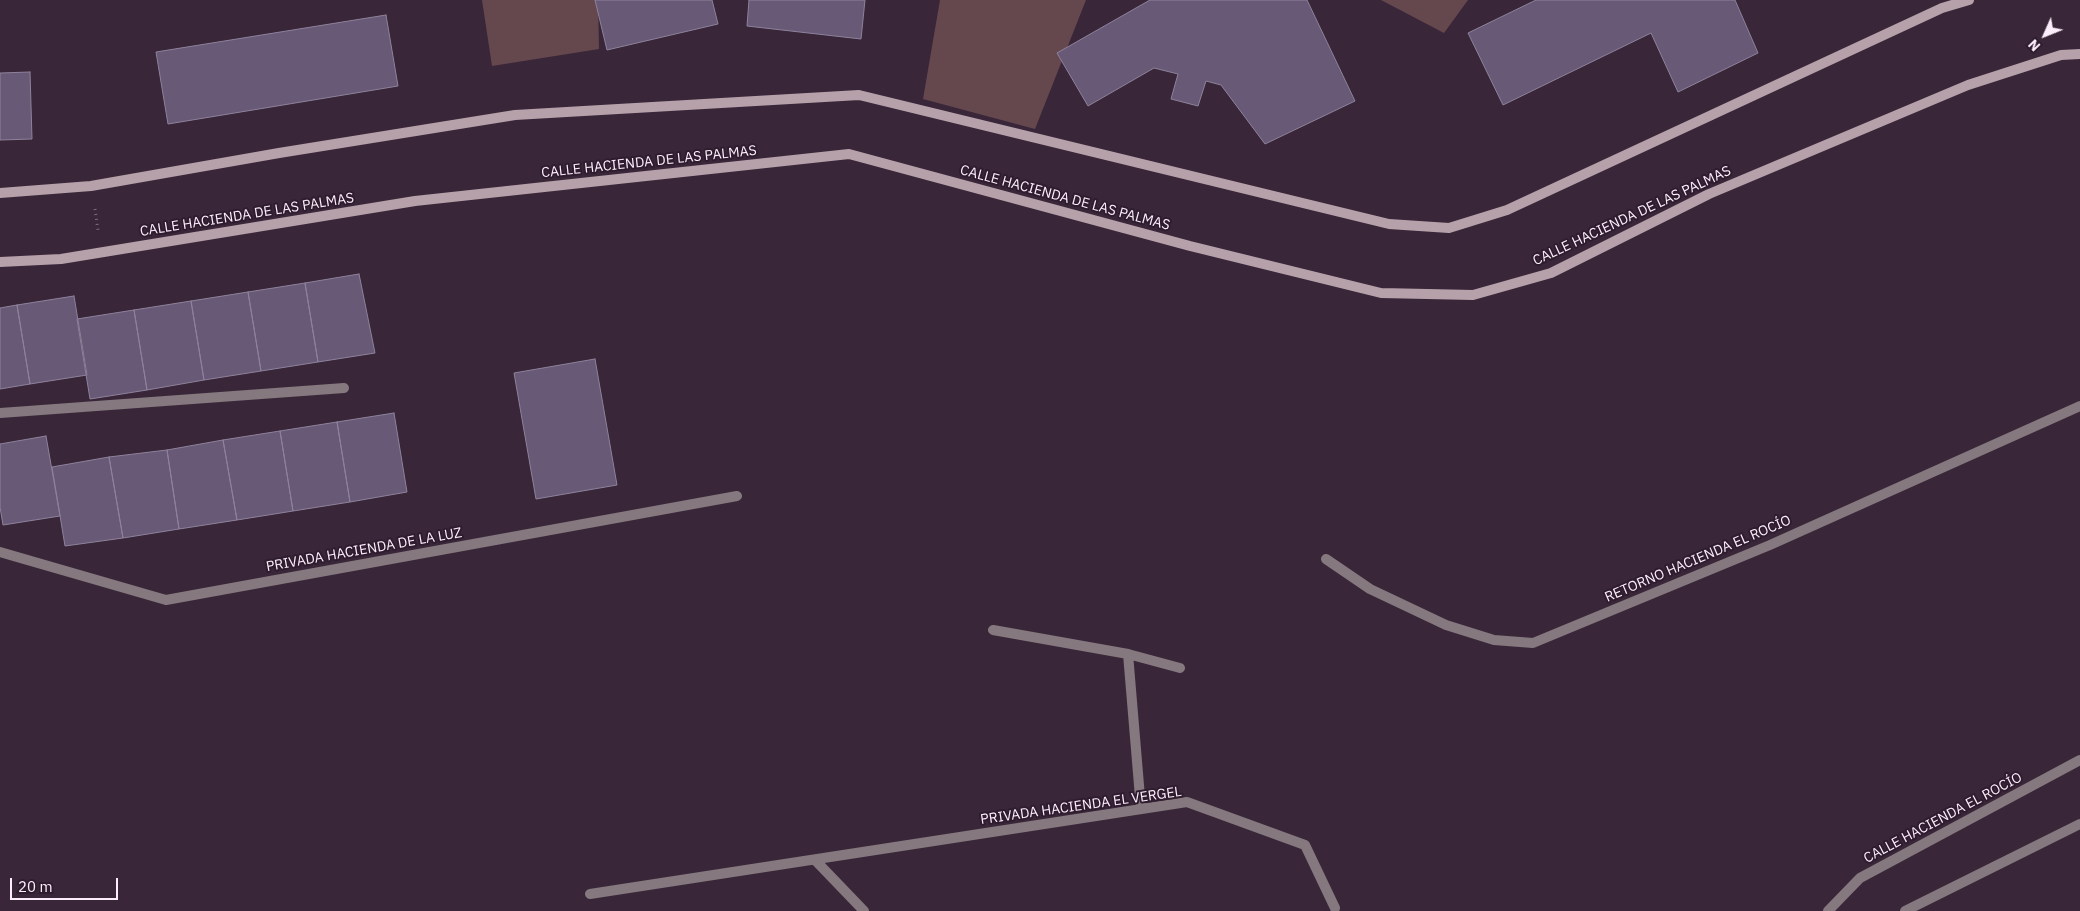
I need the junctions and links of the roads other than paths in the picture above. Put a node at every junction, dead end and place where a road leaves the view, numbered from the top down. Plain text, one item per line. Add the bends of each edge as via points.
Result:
1 (1969, 0) edge
2 (2080, 54) edge
3 (0, 193) edge
4 (0, 262) edge
5 (344, 388) dead end
6 (2080, 406) edge
7 (0, 413) edge
8 (738, 496) dead end
9 (0, 552) edge
10 (1326, 559) dead end
11 (993, 630) dead end
12 (1128, 654) junction
13 (1180, 668) dead end
14 (2080, 760) edge
15 (1141, 809) junction
16 (2080, 824) edge
17 (815, 860) junction
18 (590, 894) dead end
19 (1335, 908) dead end
20 (864, 911) edge
21 (1828, 911) edge
22 (1905, 911) edge

1 - 3 main road via 1942,8 1507,210 1449,228 1389,224 859,95 515,115 91,186
2 - 4 main road, CALLE HACIENDA DE LAS PALMAS via 2061,55 1968,85 1709,194 1551,273 1473,295 1382,292 1190,246 849,154 415,201 61,260
5 - 7 street
6 - 10 street, RETORNO HACIENDA EL ROCÍO via 1770,545 1533,643 1494,640 1446,625 1370,589
8 - 9 street, PRIVADA HACIENDA DE LA LUZ via 166,600
11 - 12 street
12 - 13 street
12 - 15 street
14 - 21 street, CALLE HACIENDA EL ROCÍO via 1860,878
15 - 17 street, PRIVADA HACIENDA EL VERGEL
15 - 19 street, PRIVADA HACIENDA EL VERGEL via 1187,802 1305,845
16 - 22 street
17 - 18 street, PRIVADA HACIENDA EL VERGEL
17 - 20 street

